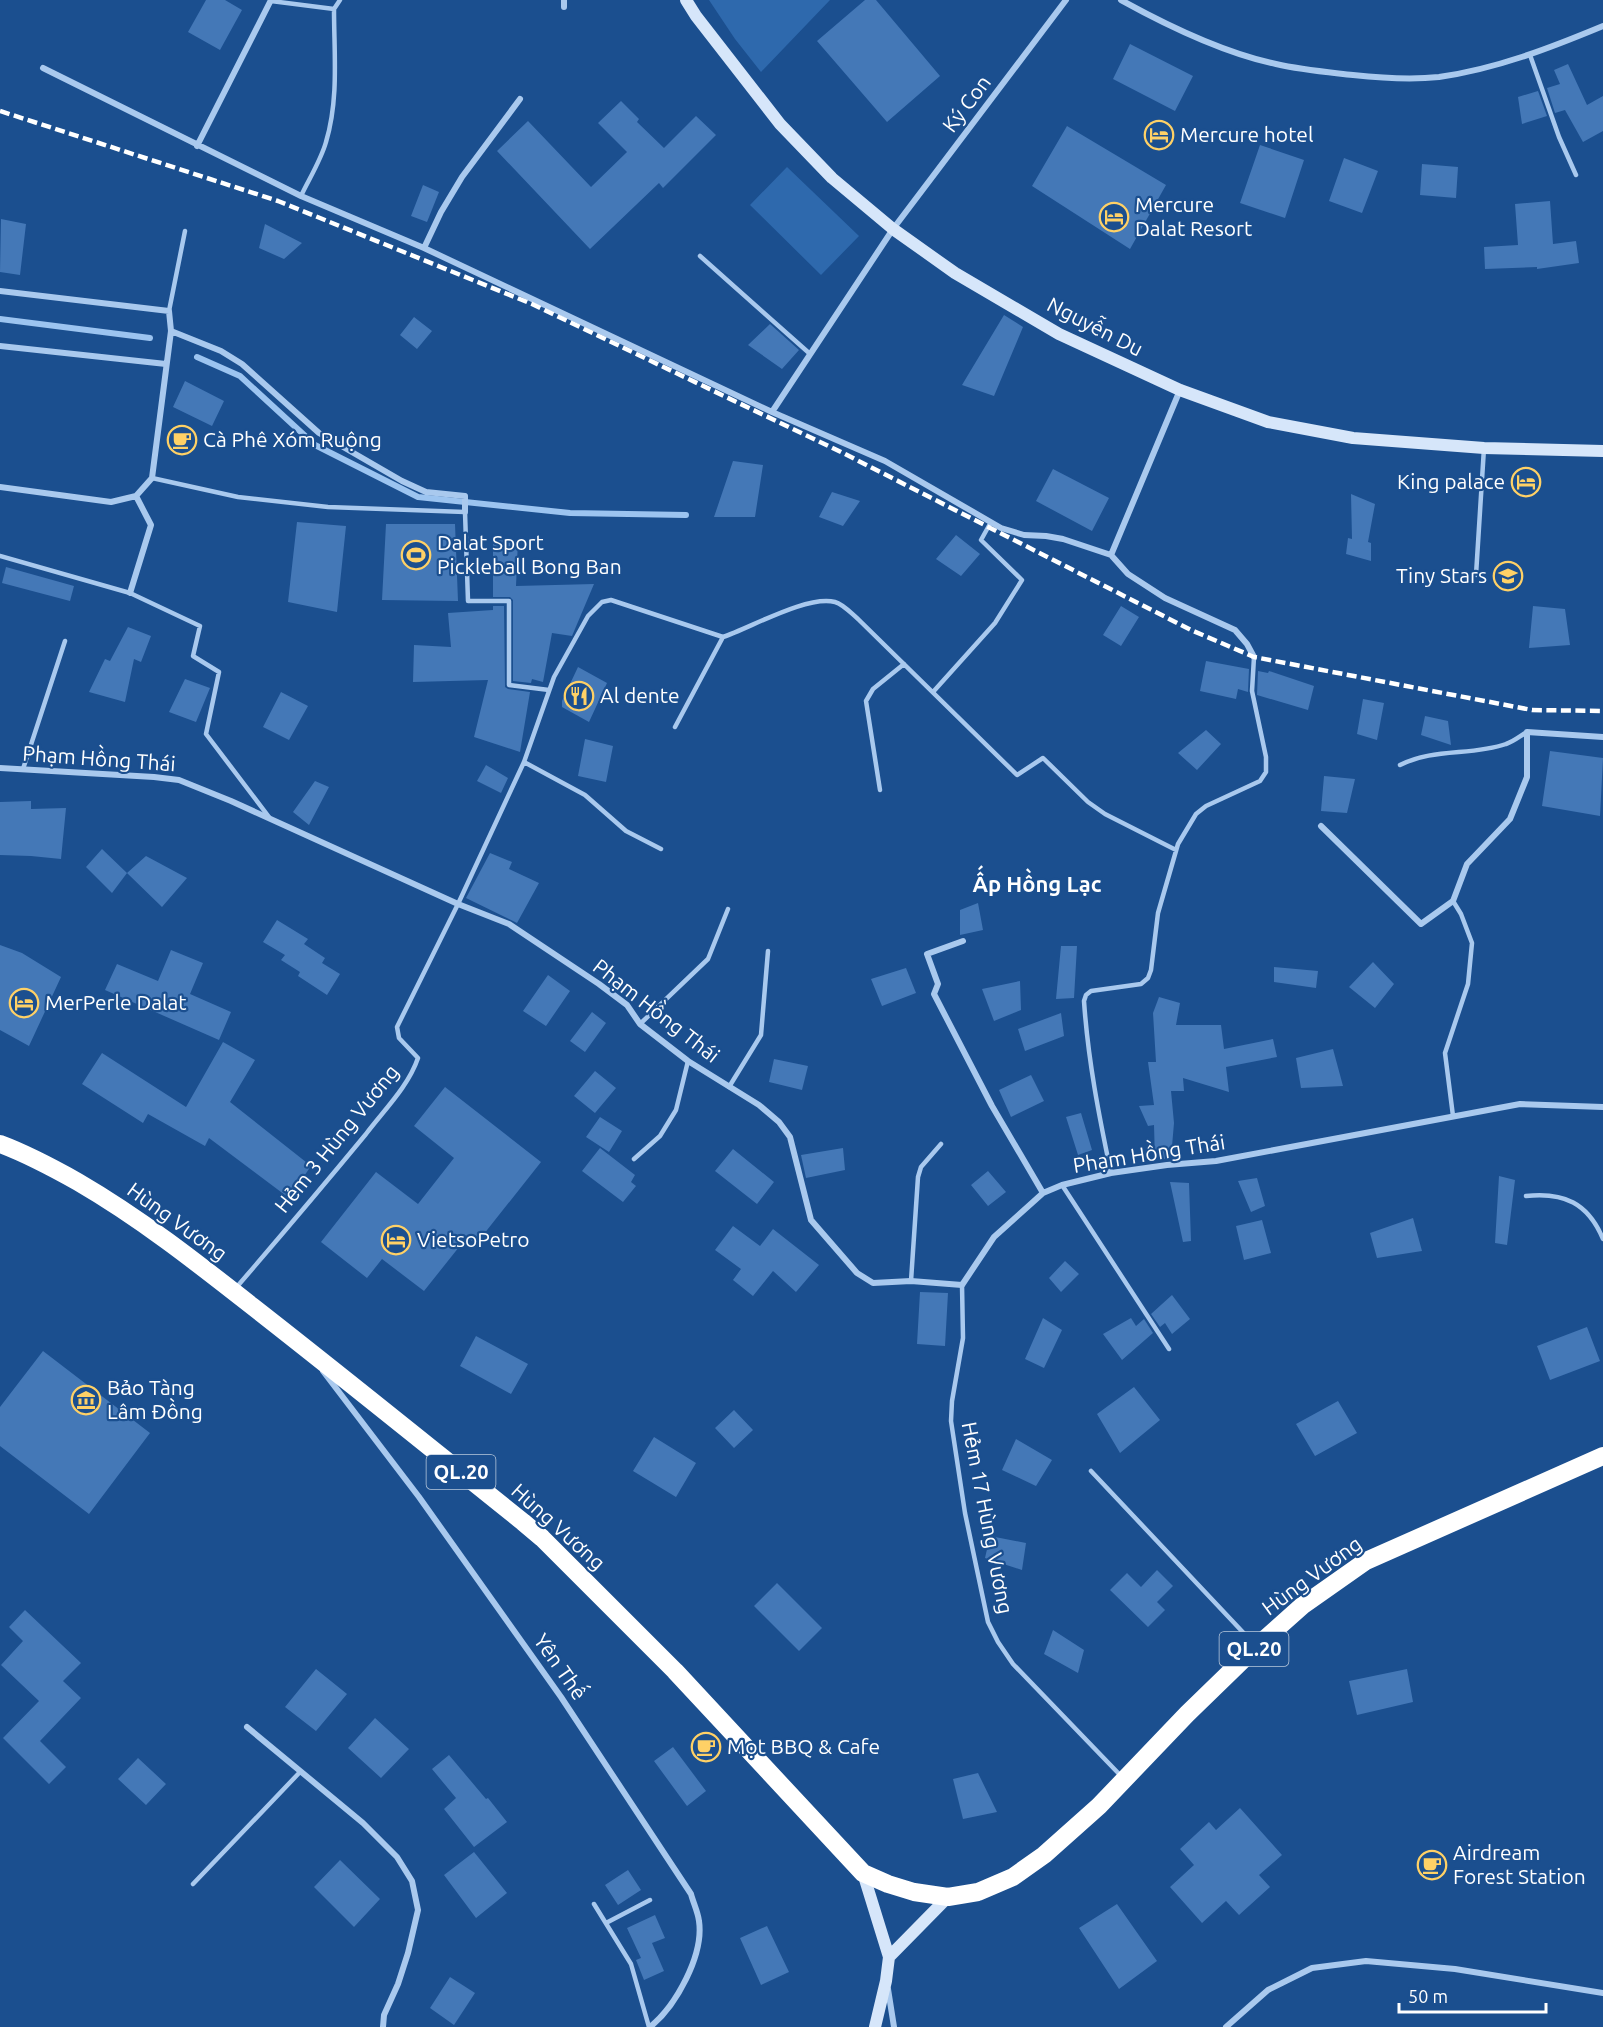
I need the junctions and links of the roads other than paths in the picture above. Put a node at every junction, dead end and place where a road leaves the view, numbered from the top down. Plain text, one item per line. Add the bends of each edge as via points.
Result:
1 (271, 0) edge
2 (340, 0) edge
3 (686, 0) edge
4 (1066, 0) edge
5 (1121, 0) edge
6 (334, 9) junction
7 (1603, 26) edge
8 (1530, 56) junction
9 (43, 68) dead end
10 (520, 99) dead end
11 (197, 146) junction
12 (1576, 175) dead end
13 (301, 196) junction
14 (893, 229) junction
15 (185, 231) dead end
16 (424, 248) junction
17 (700, 256) dead end
18 (0, 291) edge
19 (169, 311) junction
20 (171, 331) junction
21 (0, 345) edge
22 (809, 353) junction
23 (166, 364) junction
24 (1180, 390) junction
25 (772, 412) junction
26 (1484, 448) junction
27 (1603, 451) edge
28 (152, 478) junction
29 (0, 487) edge
30 (136, 496) junction
31 (465, 511) junction
32 (991, 522) junction
33 (1111, 555) junction
34 (0, 556) edge
35 (1476, 575) dead end
36 (130, 593) junction
37 (723, 637) junction
38 (65, 641) dead end
39 (1254, 657) joint
40 (904, 664) junction
41 (549, 690) junction
42 (933, 692) junction
43 (675, 728) dead end
44 (1527, 732) junction
45 (1603, 737) edge
46 (524, 762) junction
47 (1400, 765) dead end
48 (0, 768) edge
49 (23, 769) junction
50 (880, 790) dead end
51 (270, 818) junction
52 (1321, 826) dead end
53 (661, 849) dead end
54 (1176, 850) junction
55 (1453, 901) junction
56 (458, 904) junction
57 (728, 909) dead end
58 (963, 941) dead end
59 (768, 951) dead end
60 (640, 1024) junction
61 (688, 1061) junction
62 (729, 1087) junction
63 (1603, 1107) edge
64 (1453, 1116) junction
65 (0, 1144) edge
66 (941, 1144) dead end
67 (634, 1159) dead end
68 (1112, 1173) junction
69 (1062, 1185) junction
70 (1043, 1193) junction
71 (1526, 1196) dead end
72 (1603, 1239) edge
73 (911, 1281) junction
74 (962, 1285) junction
75 (233, 1291) junction
76 (304, 1347) junction
77 (1169, 1349) dead end
78 (1603, 1456) edge
79 (1091, 1471) dead end
80 (1256, 1647) junction
81 (247, 1727) dead end
82 (300, 1772) junction
83 (1124, 1779) junction
84 (863, 1873) junction
85 (193, 1884) dead end
86 (948, 1897) junction
87 (650, 1900) dead end
88 (594, 1904) dead end
89 (606, 1923) junction
90 (889, 1957) junction
91 (886, 1981) junction
92 (1603, 1993) edge
93 (383, 2027) edge
94 (649, 2027) edge
95 (875, 2027) edge
96 (894, 2027) edge
97 (1226, 2027) edge

1 - 6 lane
1 - 11 street
2 - 6 lane
3 - 14 street, Nguyễn Du via 780,124 832,178
4 - 14 street, Ký Con
5 - 8 street via 1223,47 1307,70 1408,79
6 - 13 lane via 332,118 326,144
7 - 8 street
8 - 12 lane
9 - 11 street
10 - 16 street via 462,177
11 - 13 street
13 - 16 street
14 - 22 street, Ký Con
14 - 24 street, Nguyễn Du via 955,273 1059,334
15 - 19 lane
16 - 25 street
17 - 22 lane
18 - 19 street
19 - 20 street
20 - 23 street
20 - 31 street via 242,364 319,433 402,481 426,492 465,496
21 - 23 street
22 - 25 street, Ký Con
23 - 28 street
24 - 26 street, Nguyễn Du via 1278,424 1353,438
24 - 33 street
25 - 32 street via 885,461
26 - 27 street, Nguyễn Du
26 - 35 lane
28 - 30 street
28 - 31 lane via 238,497 328,507
29 - 30 street via 111,502
30 - 36 street via 151,525
31 - 41 lane via 468,601 509,601 509,685
32 - 33 street via 1024,535 1063,539
32 - 42 lane via 981,540 1022,580 995,623
33 - 39 street via 1128,574 1165,598 1235,630
34 - 36 lane
36 - 51 lane via 200,626 193,656 219,672 206,734
37 - 40 lane via 799,606 819,600 838,602
37 - 41 lane via 611,600 602,602 588,616
37 - 43 lane
38 - 49 lane
39 - 54 lane via 1252,692 1266,772 1260,781 1196,814
40 - 42 lane
40 - 50 lane via 873,689 866,700
41 - 46 lane
42 - 54 lane via 1017,775 1043,758 1105,814
44 - 45 street
44 - 47 lane via 1507,744 1424,755
44 - 55 street via 1527,777 1510,819 1467,864
46 - 53 lane via 585,795 626,831
46 - 56 lane
48 - 49 street, Phạm Hồng Thái
49 - 51 street, Phạm Hồng Thái via 179,780
51 - 56 street, Phạm Hồng Thái
52 - 55 street via 1421,924
54 - 68 lane via 1158,913 1148,978 1141,984 1091,991 1084,1001 1096,1105
55 - 64 lane via 1472,943 1468,984 1445,1053
56 - 60 street, Phạm Hồng Thái via 509,924 549,950 627,1005
56 - 75 lane, Hẻm 3 Hùng Vương via 397,1027 399,1038 418,1058 415,1068 310,1203
57 - 60 lane via 708,959
58 - 70 street via 927,954 938,984 934,994
59 - 62 lane via 761,1035
60 - 61 street, Phạm Hồng Thái
61 - 62 street, Phạm Hồng Thái
61 - 67 lane via 676,1110 660,1136
62 - 73 street, Phạm Hồng Thái via 759,1105 790,1137 811,1220 851,1268 873,1283
63 - 64 street, Phạm Hồng Thái via 1520,1104
64 - 68 street, Phạm Hồng Thái via 1216,1161
65 - 75 highway, Hùng Vương / QL.20 via 53,1168 116,1205
66 - 73 lane via 921,1167 918,1177
68 - 69 street, Phạm Hồng Thái
69 - 70 street, Phạm Hồng Thái
69 - 77 lane
70 - 74 street, Phạm Hồng Thái via 994,1237
71 - 72 lane via 1545,1194 1572,1201 1598,1226
73 - 74 street, Phạm Hồng Thái
74 - 83 lane, Hẻm 17 Hùng Vương via 963,1338 951,1421 988,1622 1013,1664
75 - 76 highway, Hùng Vương / QL.20
76 - 84 highway, Hùng Vương / QL.20 via 542,1538 675,1671
76 - 94 street, Yên Thế via 419,1497 561,1697 691,1894 699,1922 696,1957 673,2004
78 - 80 highway, Hùng Vương / QL.20 via 1366,1561 1302,1606
79 - 80 lane
80 - 83 highway, Hùng Vương / QL.20
81 - 82 street
82 - 85 lane
82 - 93 street via 363,1823 397,1857 412,1881 418,1910
83 - 86 highway, Hùng Vương / QL.20 via 1070,1833 1013,1877 978,1892
84 - 86 highway, Hùng Vương via 914,1893
84 - 90 street
86 - 90 street
87 - 89 lane
88 - 89 lane
89 - 94 lane via 631,1964
90 - 91 street
91 - 95 street
91 - 96 street
92 - 97 street via 1455,1969 1366,1961 1312,1968 1268,1990

